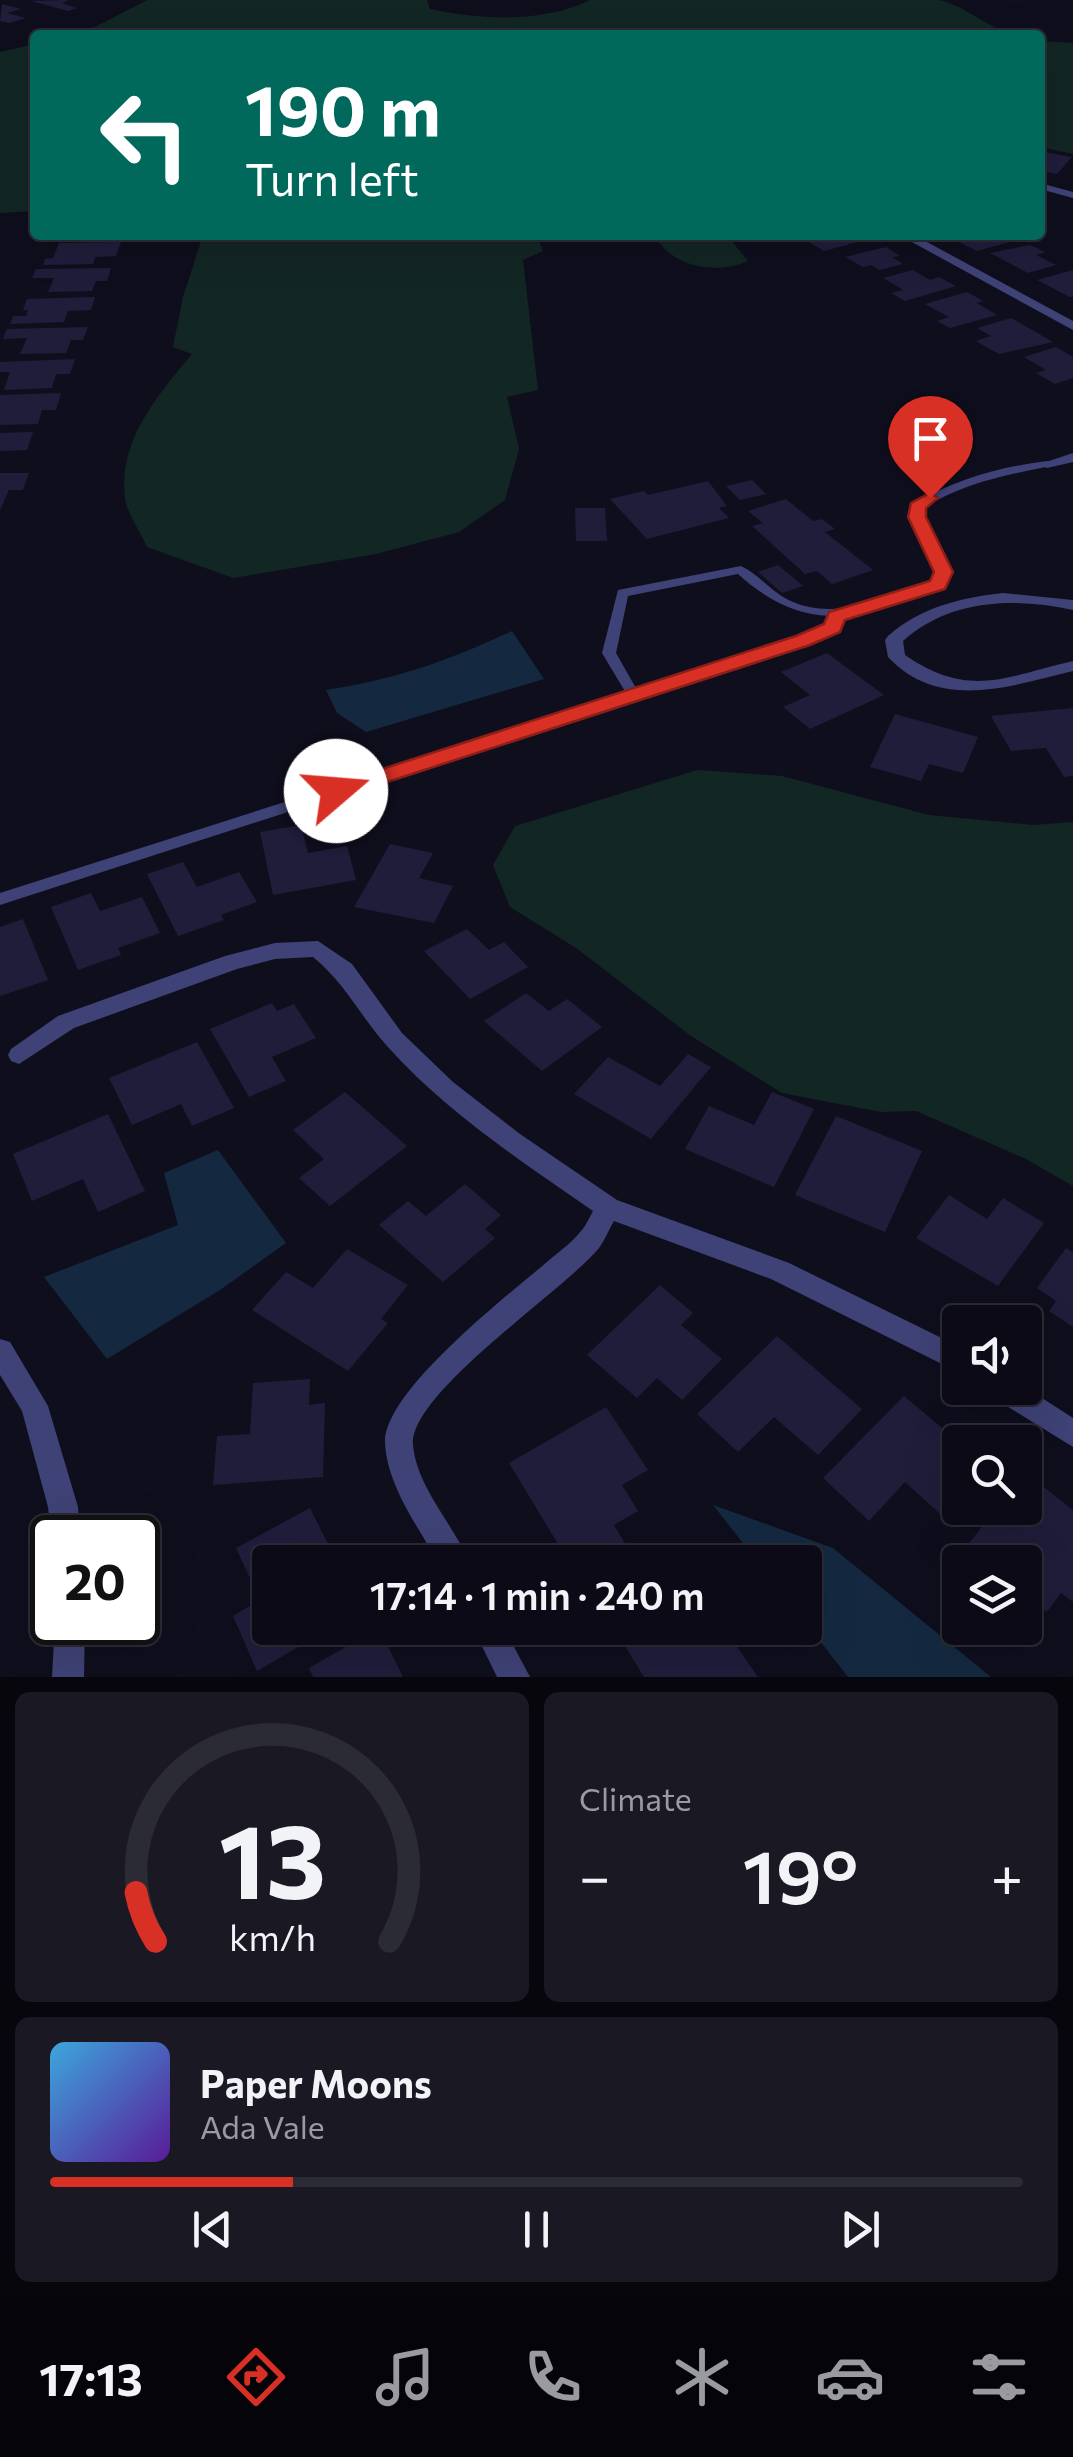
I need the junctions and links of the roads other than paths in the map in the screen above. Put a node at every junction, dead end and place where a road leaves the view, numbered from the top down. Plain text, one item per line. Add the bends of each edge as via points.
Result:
1 (1045, 187) edge
2 (1073, 195) edge
3 (914, 240) edge
4 (1073, 326) edge
5 (1073, 457) edge
6 (1047, 464) joint
7 (1073, 605) edge
8 (836, 616) junction
9 (1073, 666) edge
10 (633, 694) junction
11 (0, 898) edge
12 (20, 1054) dead end
13 (608, 1208) junction
14 (0, 1351) edge
15 (942, 1352) edge
16 (1028, 1405) edge
17 (1073, 1434) edge
18 (64, 1515) edge
19 (445, 1545) edge
20 (69, 1645) edge
21 (497, 1645) edge
22 (68, 1677) edge
23 (514, 1677) edge

1 - 2 street
3 - 4 street
5 - 6 street
6 - 8 lane via 1008,471 918,506 944,572 938,585
7 - 9 street via 1000,597 907,625 894,640 896,657 925,680 968,690
8 - 10 lane via 833,628 803,640
8 - 10 lane via 776,599 741,570 622,593 609,653
10 - 11 lane
12 - 13 street via 66,1022 234,962 275,951 318,950 344,970 394,1039 445,1089
13 - 15 street via 780,1271
13 - 19 street via 590,1240 420,1394 400,1429 402,1465
14 - 18 street via 34,1406
16 - 17 street
20 - 22 street
21 - 23 street

